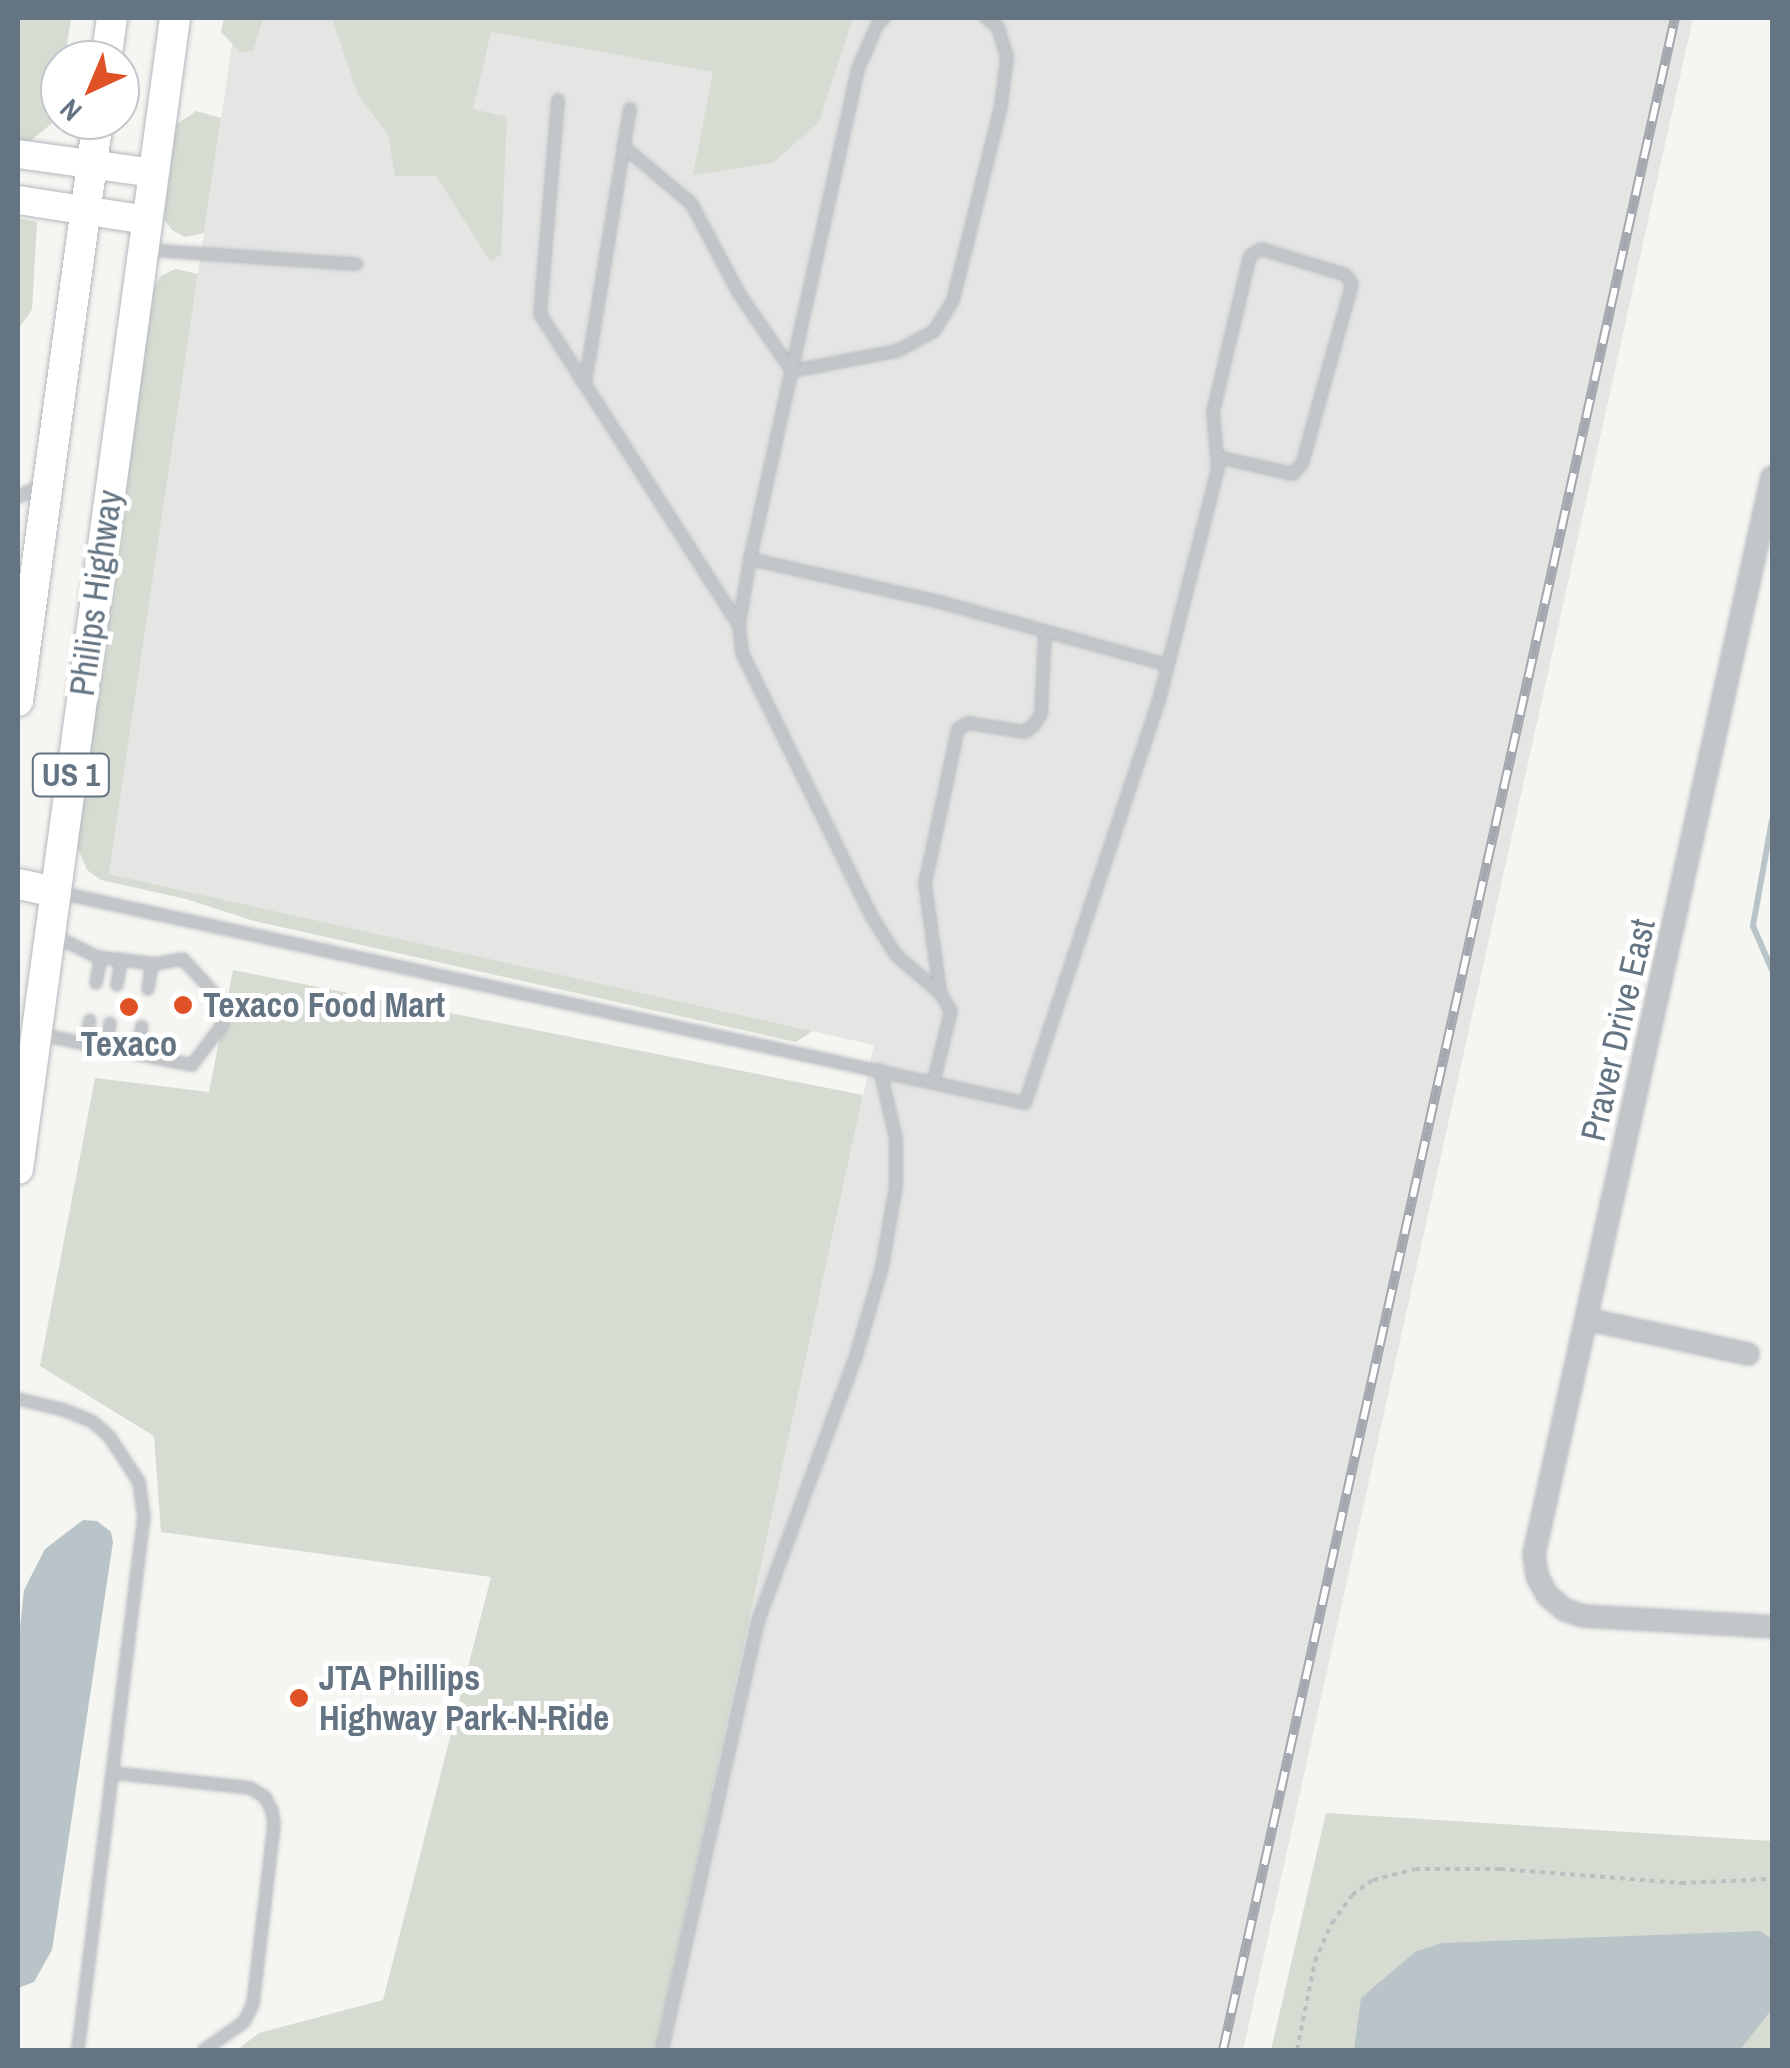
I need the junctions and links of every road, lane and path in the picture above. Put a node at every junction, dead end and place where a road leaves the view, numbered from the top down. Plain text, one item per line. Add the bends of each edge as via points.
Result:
1 (175, 18) edge
2 (884, 18) edge
3 (986, 18) edge
4 (558, 100) dead end
5 (630, 109) dead end
6 (95, 140) edge
7 (624, 146) junction
8 (18, 154) edge
9 (91, 166) junction
10 (153, 174) junction
11 (18, 200) edge
12 (85, 211) junction
13 (145, 235) junction
14 (357, 264) dead end
15 (792, 371) junction
16 (585, 384) junction
17 (1217, 457) junction
18 (1772, 477) edge
19 (48, 482) junction
20 (18, 497) edge
21 (750, 559) junction
22 (24, 603) edge
23 (738, 624) junction
24 (1045, 631) junction
25 (1168, 665) junction
26 (18, 700) edge
27 (18, 884) edge
28 (55, 892) junction
29 (50, 933) junction
30 (101, 958) junction
31 (121, 960) junction
32 (152, 963) junction
33 (96, 983) dead end
34 (117, 985) dead end
35 (148, 989) dead end
36 (940, 993) junction
37 (90, 1020) dead end
38 (110, 1023) dead end
39 (142, 1026) dead end
40 (36, 1034) junction
41 (86, 1044) junction
42 (106, 1048) junction
43 (137, 1054) junction
44 (880, 1070) junction
45 (934, 1080) junction
46 (18, 1169) edge
47 (1586, 1318) junction
48 (1748, 1354) dead end
49 (18, 1399) edge
50 (1772, 1627) edge
51 (114, 1773) junction
52 (1772, 1880) edge
53 (78, 2050) edge
54 (204, 2050) edge
55 (662, 2050) edge
56 (1296, 2050) edge

1 - 10 main road, Philips Highway / US 1
2 - 15 lane via 858,70
3 - 15 lane via 998,28 1007,57 952,300 934,332 897,351
4 - 16 lane via 540,314
5 - 7 lane
6 - 9 main road, Philips Highway / US 1
7 - 15 lane via 704,220 740,295
7 - 16 lane
8 - 9 street
9 - 10 street
9 - 12 main road, Philips Highway / US 1
10 - 13 main road, Philips Highway / US 1
11 - 12 street
12 - 13 street
12 - 19 main road, Philips Highway / US 1
13 - 14 lane
13 - 28 main road, Philips Highway / US 1
15 - 21 lane
16 - 23 lane
17 - 17 lane via 1214,412 1250,256 1261,249 1346,276 1352,284 1302,464 1293,474
17 - 25 lane
18 - 47 street, Praver Drive East
19 - 20 lane
19 - 22 main road, Philips Highway / US 1
21 - 23 lane
21 - 24 lane
22 - 26 main road, Philips Highway / US 1
23 - 36 lane via 742,652 872,917 896,956
24 - 25 lane
24 - 36 lane via 1041,714 1033,726 1024,732 968,724 958,729 925,884
25 - 45 lane via 1025,1103
27 - 28 main road
28 - 29 main road, Philips Highway / US 1
28 - 44 lane
29 - 30 lane
29 - 40 main road, Philips Highway / US 1
30 - 31 lane
30 - 33 lane
31 - 32 lane
31 - 34 lane
32 - 35 lane
32 - 43 lane via 184,960 223,1003 223,1024 192,1064
36 - 45 lane via 952,1012
37 - 41 lane
38 - 42 lane
39 - 43 lane
40 - 41 lane
40 - 46 main road, Philips Highway / US 1
41 - 42 lane
42 - 43 lane
44 - 45 lane
44 - 55 lane via 896,1139 882,1267 856,1359 758,1622
47 - 48 street
47 - 50 street, Praver Drive East via 1534,1554 1547,1595 1584,1616
49 - 51 lane via 93,1422 139,1482 144,1516
51 - 53 lane
51 - 54 lane via 250,1788 272,1811 253,2004 244,2022
52 - 56 path via 1681,1884 1415,1870 1373,1880 1332,1923 1315,1961

